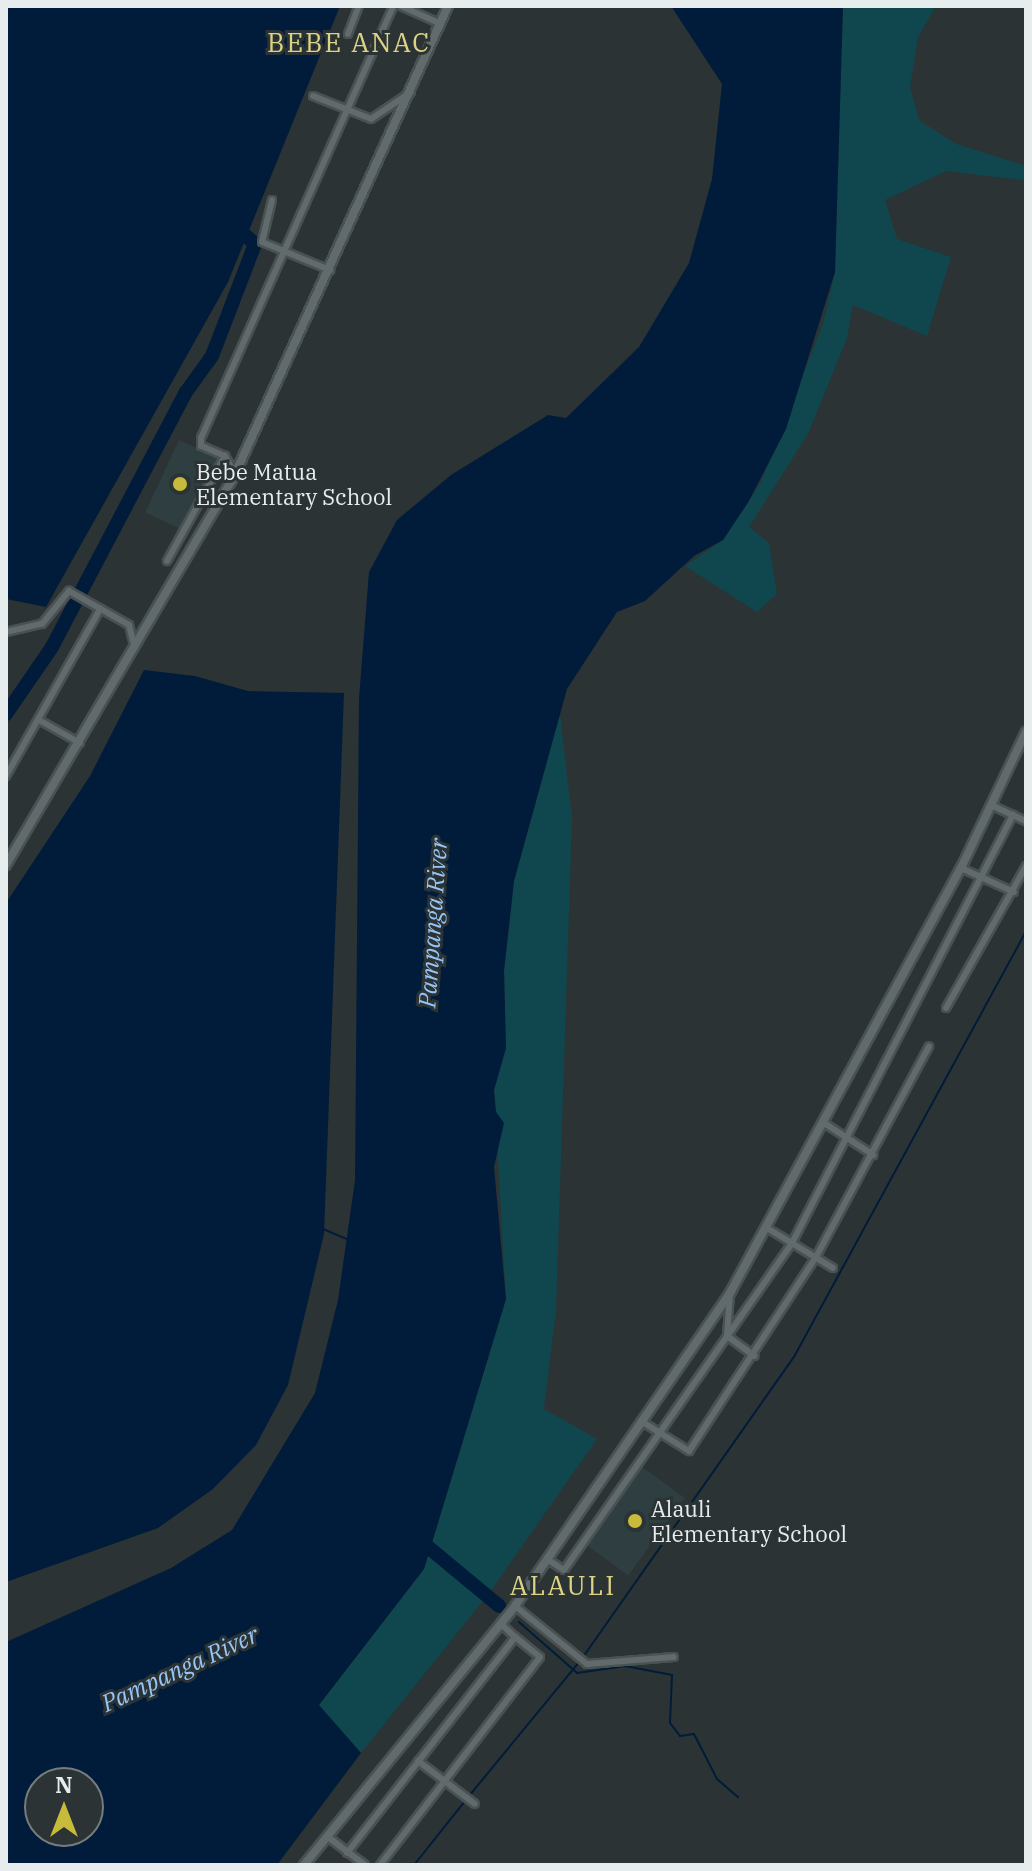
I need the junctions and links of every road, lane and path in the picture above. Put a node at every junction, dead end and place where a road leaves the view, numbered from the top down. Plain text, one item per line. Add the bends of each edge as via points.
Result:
1 (359, 6) edge
2 (393, 6) edge
3 (401, 6) edge
4 (448, 6) edge
5 (441, 24) junction
6 (348, 34) dead end
7 (411, 92) junction
8 (313, 96) dead end
9 (349, 110) junction
10 (272, 200) dead end
11 (286, 253) junction
12 (330, 270) junction
13 (225, 456) junction
14 (235, 474) junction
15 (167, 561) dead end
16 (100, 609) junction
17 (6, 632) edge
18 (135, 649) junction
19 (39, 720) junction
20 (1026, 732) edge
21 (80, 743) junction
22 (6, 776) edge
23 (991, 805) junction
24 (1013, 815) junction
25 (1026, 821) edge
26 (9, 854) edge
27 (6, 865) edge
28 (1026, 866) edge
29 (961, 868) junction
30 (984, 878) junction
31 (1014, 892) junction
32 (946, 1008) dead end
33 (929, 1046) dead end
34 (824, 1123) junction
35 (845, 1137) junction
36 (873, 1155) junction
37 (767, 1228) junction
38 (792, 1243) junction
39 (816, 1257) junction
40 (833, 1268) dead end
41 (730, 1293) junction
42 (727, 1336) junction
43 (755, 1356) junction
44 (641, 1420) junction
45 (660, 1432) junction
46 (546, 1558) junction
47 (515, 1606) junction
48 (501, 1624) junction
49 (515, 1637) junction
50 (674, 1657) dead end
51 (418, 1761) junction
52 (444, 1780) junction
53 (474, 1803) dead end
54 (328, 1837) junction
55 (347, 1853) junction
56 (304, 1865) edge
57 (365, 1865) edge
58 (380, 1865) edge

1 - 6 street
2 - 9 street
3 - 5 street
4 - 5 street
5 - 7 street
7 - 9 street via 396,96 376,119
7 - 12 street
8 - 9 street
9 - 11 street
10 - 11 street via 259,237
11 - 12 street
11 - 13 street via 201,438 201,446
12 - 14 street
13 - 14 street
13 - 15 street
14 - 18 street
16 - 17 street via 69,591 42,624
16 - 18 street via 129,625
16 - 19 street
18 - 21 street
19 - 21 street
19 - 22 street
20 - 23 street
21 - 26 street
23 - 24 street
23 - 29 street
24 - 25 street
24 - 30 street
26 - 27 street
28 - 31 street
29 - 30 street
29 - 34 street
30 - 31 street
30 - 35 street
31 - 32 street
33 - 36 street
34 - 35 street
34 - 37 street
35 - 36 street
35 - 38 street
36 - 39 street
37 - 38 street
37 - 41 street
38 - 39 street
38 - 42 street
39 - 40 street
39 - 43 street
41 - 42 street
41 - 44 street
42 - 43 street
42 - 45 street
43 - 45 street via 689,1451
44 - 45 street
44 - 46 street
45 - 46 street via 564,1570
46 - 47 street
47 - 48 street
47 - 50 street via 582,1660
48 - 49 street
48 - 54 street
49 - 51 street
49 - 52 street via 540,1657
51 - 52 street
51 - 55 street
52 - 53 street
52 - 58 street
54 - 55 street
54 - 56 street
55 - 57 street

